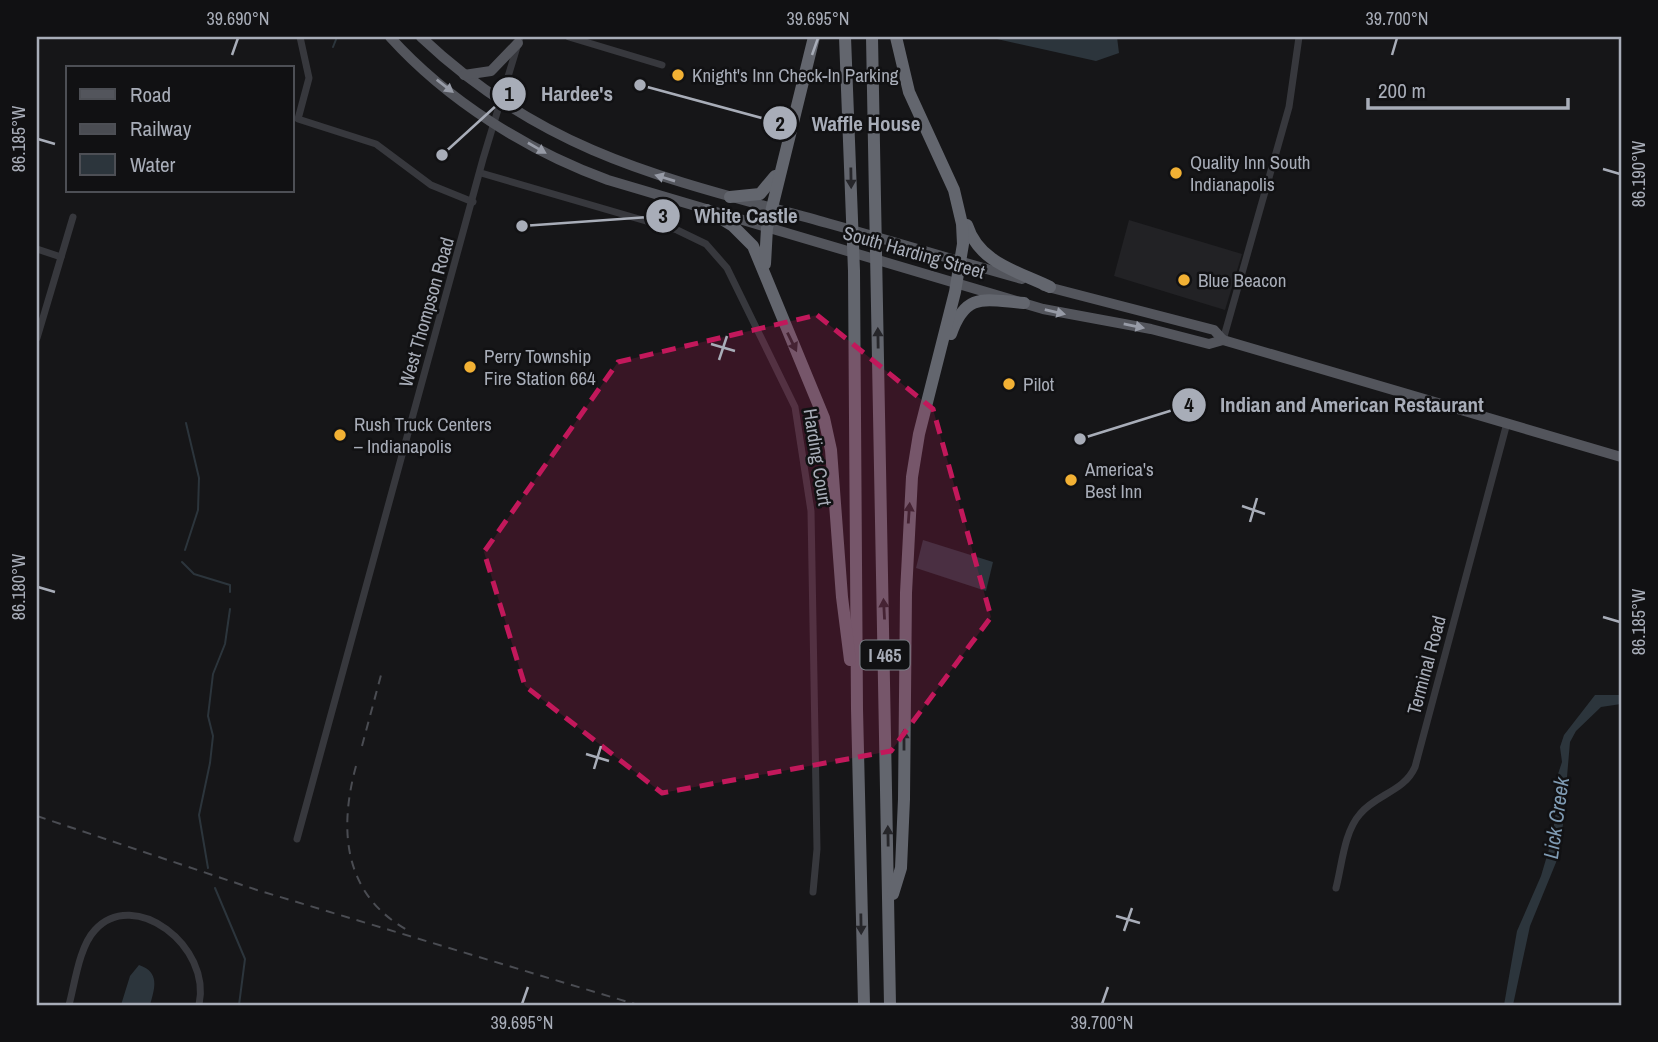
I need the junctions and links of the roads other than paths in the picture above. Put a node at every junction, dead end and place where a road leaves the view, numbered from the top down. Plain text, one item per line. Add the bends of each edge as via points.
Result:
1 (300, 37) edge
2 (390, 37) edge
3 (421, 37) edge
4 (569, 37) edge
5 (814, 37) edge
6 (845, 37) edge
7 (872, 37) edge
8 (896, 37) edge
9 (1299, 37) edge
10 (519, 40) edge
11 (662, 65) dead end
12 (464, 75) junction
13 (501, 103) junction
14 (495, 123) junction
15 (780, 166) junction
16 (481, 173) junction
17 (730, 197) junction
18 (473, 202) junction
19 (959, 207) junction
20 (771, 208) junction
21 (707, 210) junction
22 (72, 216) dead end
23 (767, 228) junction
24 (37, 249) edge
25 (61, 257) junction
26 (961, 262) junction
27 (876, 265) junction
28 (766, 279) junction
29 (957, 282) junction
30 (1050, 287) junction
31 (1024, 303) junction
32 (37, 338) edge
33 (1223, 340) junction
34 (930, 394) junction
35 (1507, 424) junction
36 (1621, 457) edge
37 (857, 709) junction
38 (297, 839) dead end
39 (1336, 888) dead end
40 (813, 892) dead end
41 (890, 904) junction
42 (69, 1005) edge
43 (200, 1005) edge
44 (863, 1005) edge
45 (890, 1005) edge

1 - 18 street via 309,78 298,119 378,145 436,188
2 -> 14 main road, South Harding Street via 443,86
3 - 12 main road, South Harding Street
4 - 11 street
5 - 15 highway
6 -> 37 highway, I 465 via 854,271
7 - 27 highway, I 465
8 - 19 highway via 909,92
9 - 33 street via 1289,107
10 - 12 main road via 491,71
10 - 13 street, West Thompson Road
12 - 13 main road, South Harding Street
13 - 14 street, West Thompson Road
17 -> 13 main road, South Harding Street via 606,159
14 - 16 street, West Thompson Road
14 -> 21 main road, South Harding Street via 581,170
15 - 17 highway via 760,194
15 - 20 highway
16 - 18 street, West Thompson Road
16 - 40 street, Harding Court via 677,230 706,244 727,268 791,397 811,511 817,849
17 - 20 main road, South Harding Street
18 - 38 street, West Thompson Road
19 - 26 highway
19 - 30 highway via 985,255
20 - 23 highway
20 - 26 main road, South Harding Street
21 - 23 main road, South Harding Street
21 - 28 highway via 746,237
22 - 25 street
23 - 27 main road, South Harding Street
23 - 28 highway
24 - 25 street
25 - 32 street
26 - 29 highway
26 - 30 main road, South Harding Street
27 - 29 main road, South Harding Street
41 -> 27 highway, I 465
28 -> 37 highway via 824,418 831,450 842,597
29 - 31 main road, South Harding Street
29 - 34 highway
30 - 33 main road, South Harding Street via 1214,330
31 -> 33 main road, South Harding Street via 1209,344
31 - 34 highway via 980,300 961,310
33 - 35 main road, South Harding Street
41 -> 34 highway via 902,855 908,517 919,434
35 - 36 main road, South Harding Street
35 - 39 street, Terminal Road via 1415,767 1403,784 1357,818
37 -> 44 highway, I 465
41 - 45 highway, I 465
42 - 43 street via 89,937 104,922 118,917 160,925 190,951 199,971

